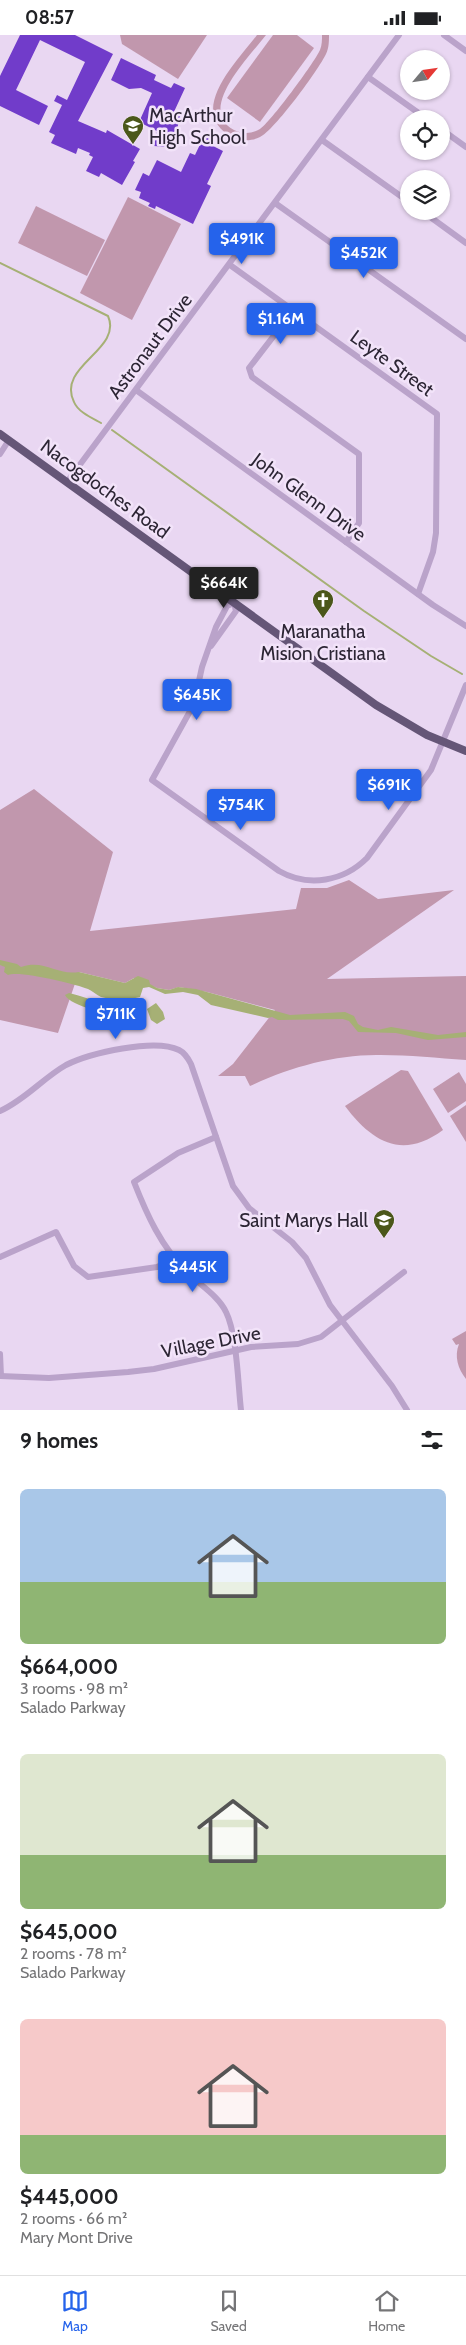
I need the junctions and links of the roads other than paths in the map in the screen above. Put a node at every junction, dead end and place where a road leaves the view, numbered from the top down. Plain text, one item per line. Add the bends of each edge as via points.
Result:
1 (400, 35) edge
2 (444, 35) edge
3 (466, 51) edge
4 (368, 77) junction
5 (414, 110) edge
6 (450, 135) edge
7 (322, 140) junction
8 (466, 147) edge
9 (400, 196) edge
10 (275, 203) junction
11 (434, 220) edge
12 (466, 243) edge
13 (230, 265) junction
14 (293, 311) junction
15 (466, 339) edge
16 (136, 390) junction
17 (0, 434) edge
18 (9, 440) junction
19 (0, 454) edge
20 (67, 482) junction
21 (346, 542) junction
22 (418, 594) junction
23 (234, 603) junction
24 (466, 626) edge
25 (466, 685) edge
26 (443, 742) junction
27 (466, 751) edge
28 (0, 1111) edge
29 (216, 1137) junction
30 (0, 1257) edge
31 (175, 1259) junction
32 (404, 1272) dead end
33 (342, 1320) junction
34 (235, 1350) junction
35 (0, 1354) edge
36 (0, 1376) edge
37 (241, 1410) edge
38 (407, 1410) edge

1 - 4 street, Astronaut Drive
2 - 3 street
4 - 5 street
4 - 7 street, Astronaut Drive
6 - 8 street
7 - 9 street
7 - 10 street, Astronaut Drive
10 - 13 street, Astronaut Drive
10 - 15 street
11 - 12 street
13 - 14 street, Leyte Street
13 - 16 street, Astronaut Drive
14 - 21 street via 249,368 249,373 359,454 359,523
14 - 22 street, Leyte Street via 437,414 436,533 431,560
16 - 20 street, Astronaut Drive
16 - 21 street, John Glenn Drive
17 - 18 main road, Nacogdoches Road
18 - 19 street
18 - 20 main road, Nacogdoches Road
20 - 23 main road, Nacogdoches Road
21 - 22 street, John Glenn Drive
22 - 24 street, John Glenn Drive
23 - 26 main road, Nacogdoches Road via 376,705
23 - 26 street via 226,607 216,627 194,704 152,781 286,875 316,881 354,869 367,857 426,778
25 - 26 street
26 - 27 main road, Nacogdoches Road
28 - 29 street via 74,1062 113,1051 149,1046 172,1048 187,1056
29 - 31 street via 178,1153 134,1182 147,1215
29 - 33 street via 229,1175 242,1199 300,1249 330,1305
30 - 31 street via 56,1232 74,1266 88,1277 157,1267
31 - 34 street via 222,1305 228,1316
32 - 33 street, Village Drive
33 - 34 street, Village Drive via 321,1337 306,1343
33 - 38 street
34 - 36 street, Village Drive via 128,1372 49,1379
34 - 37 street
35 - 36 street

